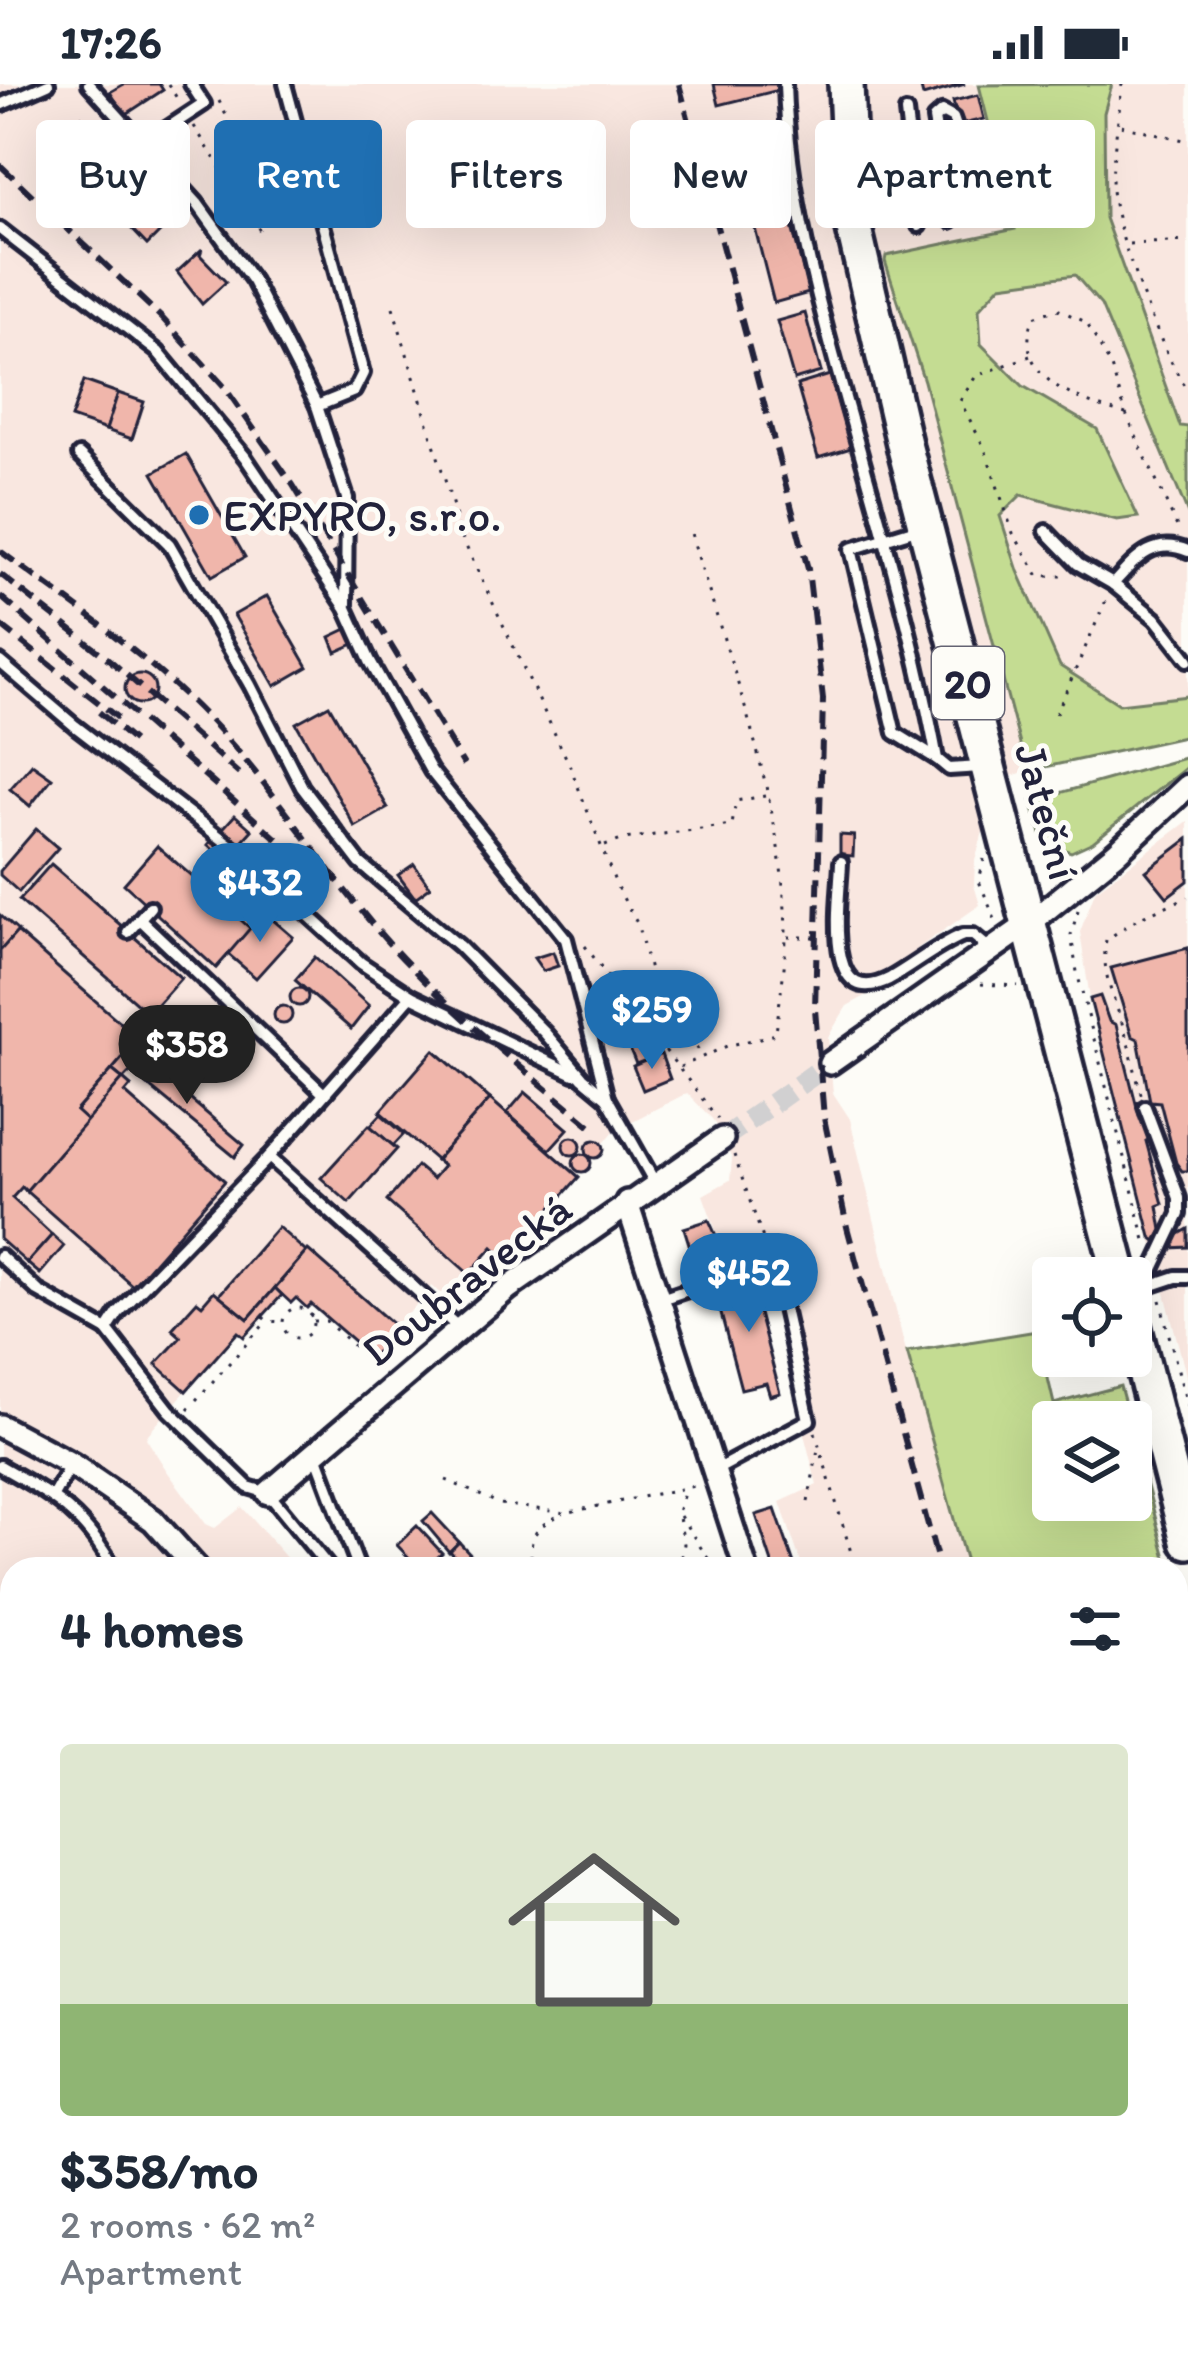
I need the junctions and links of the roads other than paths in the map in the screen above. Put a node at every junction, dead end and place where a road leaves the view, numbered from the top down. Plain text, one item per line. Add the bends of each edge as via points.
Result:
1 (48, 84) edge
2 (90, 84) edge
3 (190, 84) edge
4 (285, 84) edge
5 (785, 84) edge
6 (846, 84) edge
7 (0, 105) edge
8 (906, 112) dead end
9 (124, 120) edge
10 (180, 120) edge
11 (847, 120) edge
12 (907, 120) edge
13 (190, 195) edge
14 (854, 228) edge
15 (0, 230) edge
16 (317, 406) junction
17 (79, 455) dead end
18 (926, 526) junction
19 (1046, 531) dead end
20 (884, 537) junction
21 (1187, 550) edge
22 (1113, 584) junction
23 (346, 608) junction
24 (1188, 661) edge
25 (0, 662) edge
26 (937, 759) junction
27 (990, 766) junction
28 (1188, 786) edge
29 (841, 862) dead end
30 (150, 907) dead end
31 (140, 919) junction
32 (1031, 922) junction
33 (128, 932) dead end
34 (991, 950) junction
35 (411, 996) junction
36 (830, 1063) tunnel mouth
37 (583, 1078) junction
38 (325, 1094) junction
39 (607, 1098) junction
40 (1144, 1107) road end
41 (726, 1140) tunnel mouth
42 (269, 1157) junction
43 (655, 1183) junction
44 (627, 1202) junction
45 (1184, 1211) edge
46 (0, 1256) edge
47 (1129, 1257) edge
48 (1152, 1266) edge
49 (1188, 1277) edge
50 (1152, 1286) edge
51 (658, 1300) junction
52 (460, 1329) junction
53 (107, 1330) junction
54 (1152, 1356) edge
55 (0, 1426) edge
56 (315, 1452) junction
57 (71, 1465) junction
58 (0, 1466) edge
59 (715, 1475) junction
60 (268, 1493) junction
61 (53, 1496) junction
62 (1188, 1541) edge
63 (107, 1557) edge
64 (185, 1557) edge
65 (320, 1557) edge
66 (354, 1557) edge
67 (742, 1557) edge

1 - 7 lane
2 - 9 lane
3 - 10 lane via 203,104
4 - 16 lane via 362,373 353,391
5 - 20 lane via 815,292
6 - 11 main road, Jateční / 20
8 - 12 lane
13 - 16 lane via 253,281
14 - 18 main road, Jateční / 20
15 - 23 lane via 158,352 245,457
16 - 23 lane via 347,498
17 - 37 lane via 169,544 302,787 360,862 459,946
18 - 20 lane
18 - 27 main road, Jateční / 20
19 - 22 lane via 1078,564
20 - 26 lane
20 - 26 lane via 851,549 883,695 895,733
21 - 22 lane via 1171,544 1143,551
22 - 24 lane via 1156,619
23 - 39 lane via 430,771 566,939
25 - 35 lane
26 - 27 lane via 949,769
27 - 32 main road, Jateční / 20
28 - 32 street
29 - 34 lane via 840,937 844,976 852,982 887,980 963,934
30 - 31 lane
31 - 33 lane
31 - 38 lane
32 - 34 street
32 - 47 main road, Jateční / 20
34 - 36 street
35 - 37 lane
35 - 38 lane
37 - 39 lane
38 - 42 lane
39 - 43 lane
40 - 45 lane
41 - 43 street, Doubravecká
42 - 52 lane
42 - 53 lane
43 - 44 street, Doubravecká
44 - 51 street
44 - 52 street, Doubravecká
45 - 48 lane
46 - 53 lane via 38,1292
49 - 50 lane
51 - 59 street
51 - 59 lane via 753,1268 770,1272 781,1295 809,1420
52 - 56 street, Doubravecká
53 - 60 lane via 178,1419 248,1486
54 - 62 main road, Jateční / 20
55 - 57 street
56 - 60 street, Doubravecká
56 - 66 lane
57 - 61 lane
57 - 64 street via 153,1520
58 - 61 lane
59 - 67 street
60 - 65 lane
61 - 63 lane via 86,1522

